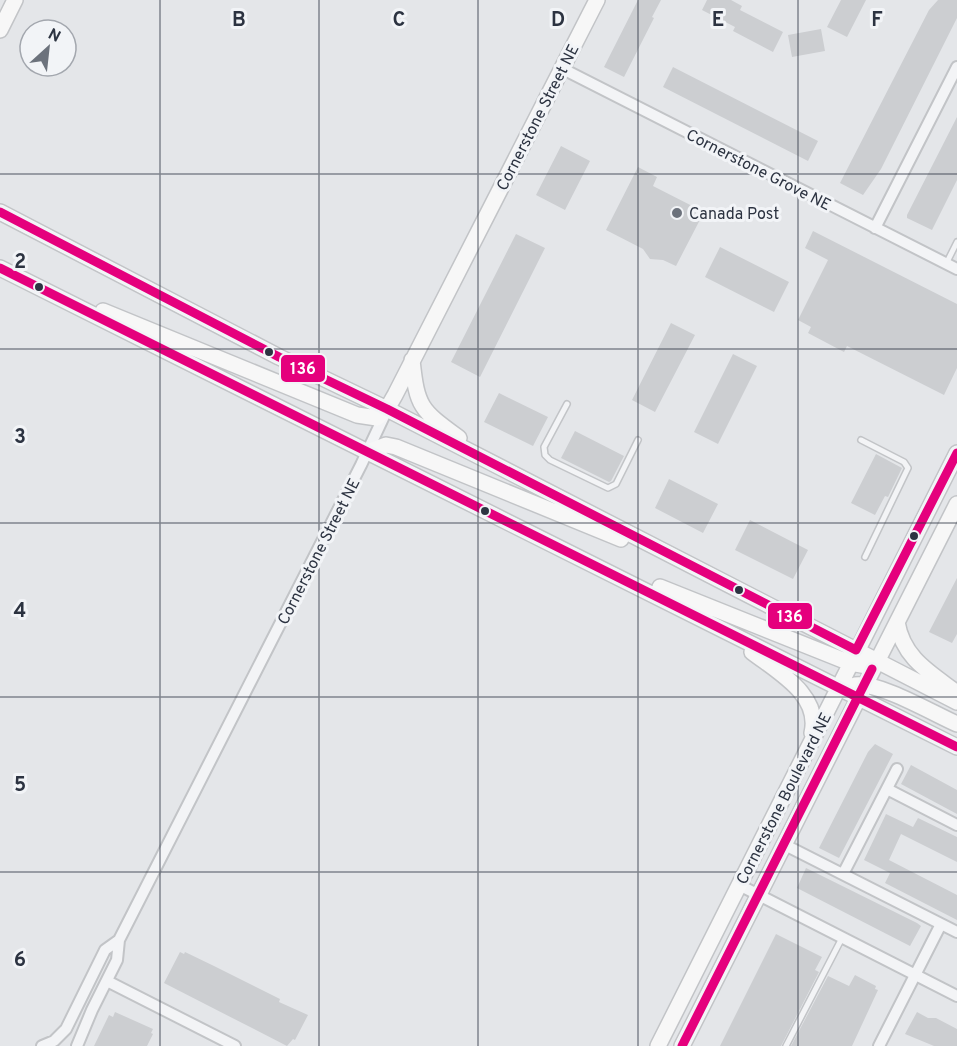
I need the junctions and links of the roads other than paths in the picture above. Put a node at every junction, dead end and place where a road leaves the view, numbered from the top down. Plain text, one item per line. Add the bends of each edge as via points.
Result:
1 (15, 0) edge
2 (597, 0) edge
3 (0, 30) edge
4 (957, 67) edge
5 (561, 68) junction
6 (0, 212) edge
7 (875, 228) junction
8 (957, 242) edge
9 (946, 264) junction
10 (0, 268) edge
11 (957, 270) edge
12 (33, 285) junction
13 (412, 359) junction
14 (567, 404) dead end
15 (387, 409) junction
16 (638, 440) dead end
17 (861, 440) dead end
18 (368, 452) junction
19 (956, 456) edge
20 (506, 470) junction
21 (957, 504) edge
22 (568, 551) junction
23 (672, 555) junction
24 (865, 557) dead end
25 (897, 622) junction
26 (721, 628) junction
27 (853, 657) junction
28 (877, 661) junction
29 (864, 684) junction
30 (838, 689) junction
31 (957, 693) edge
32 (857, 698) junction
33 (957, 702) edge
34 (957, 724) edge
35 (957, 747) edge
36 (808, 748) junction
37 (897, 769) dead end
38 (887, 789) junction
39 (957, 825) edge
40 (785, 844) junction
41 (843, 874) junction
42 (740, 885) junction
43 (759, 895) junction
44 (941, 924) junction
45 (957, 932) edge
46 (842, 937) junction
47 (119, 940) junction
48 (915, 975) junction
49 (107, 981) junction
50 (957, 996) edge
51 (42, 1046) edge
52 (77, 1046) edge
53 (235, 1046) edge
54 (657, 1046) edge
55 (682, 1046) edge
56 (786, 1046) edge
57 (879, 1046) edge

1 - 3 main road
2 - 5 main road, Cornerstone Street NE
4 - 7 street
5 - 7 street, Cornerstone Grove NE
5 - 13 main road, Cornerstone Street NE
6 - 15 main road
7 - 9 street, Cornerstone Grove NE
8 - 9 lane
9 - 11 street, Cornerstone Grove NE
10 - 12 main road
12 - 15 main road via 357,415 377,418
12 - 18 main road
13 - 15 main road, Cornerstone Street NE
13 - 20 main road via 415,386 424,409
14 - 16 lane via 544,447 550,460 608,488 616,484
15 - 18 street, Cornerstone Street NE
15 - 20 main road
17 - 24 lane via 904,462 908,468
18 - 22 main road
18 - 23 main road via 386,445 396,447 628,542
18 - 47 street, Cornerstone Street NE
19 - 27 main road, Cornerstone Boulevard NE
20 - 23 main road
21 - 25 main road, Cornerstone Boulevard NE
22 - 26 main road
22 - 27 main road
23 - 27 main road
25 - 28 main road, Cornerstone Boulevard NE
25 - 31 main road via 905,648 924,669
26 - 30 main road
26 - 36 main road via 790,681 807,701 813,716
27 - 28 main road via 867,666
27 - 30 main road, Cornerstone Boulevard NE
28 - 29 main road, Cornerstone Boulevard NE
28 - 33 main road
29 - 30 main road
29 - 32 main road, Cornerstone Boulevard NE
29 - 34 main road
30 - 32 main road
30 - 36 main road, Cornerstone Boulevard NE
32 - 35 main road
32 - 40 main road, Cornerstone Boulevard NE
36 - 42 main road, Cornerstone Boulevard NE
37 - 38 street
38 - 39 street
38 - 41 street
40 - 41 street
40 - 43 main road, Cornerstone Boulevard NE
41 - 44 street
42 - 43 street
42 - 54 main road, Cornerstone Boulevard NE
43 - 46 street
43 - 55 main road, Cornerstone Boulevard NE
44 - 45 street
44 - 48 street
46 - 48 street
46 - 56 lane
47 - 49 street via 117,960
47 - 51 street via 105,951 66,1029
48 - 50 street
48 - 57 street
49 - 52 street
49 - 53 street

